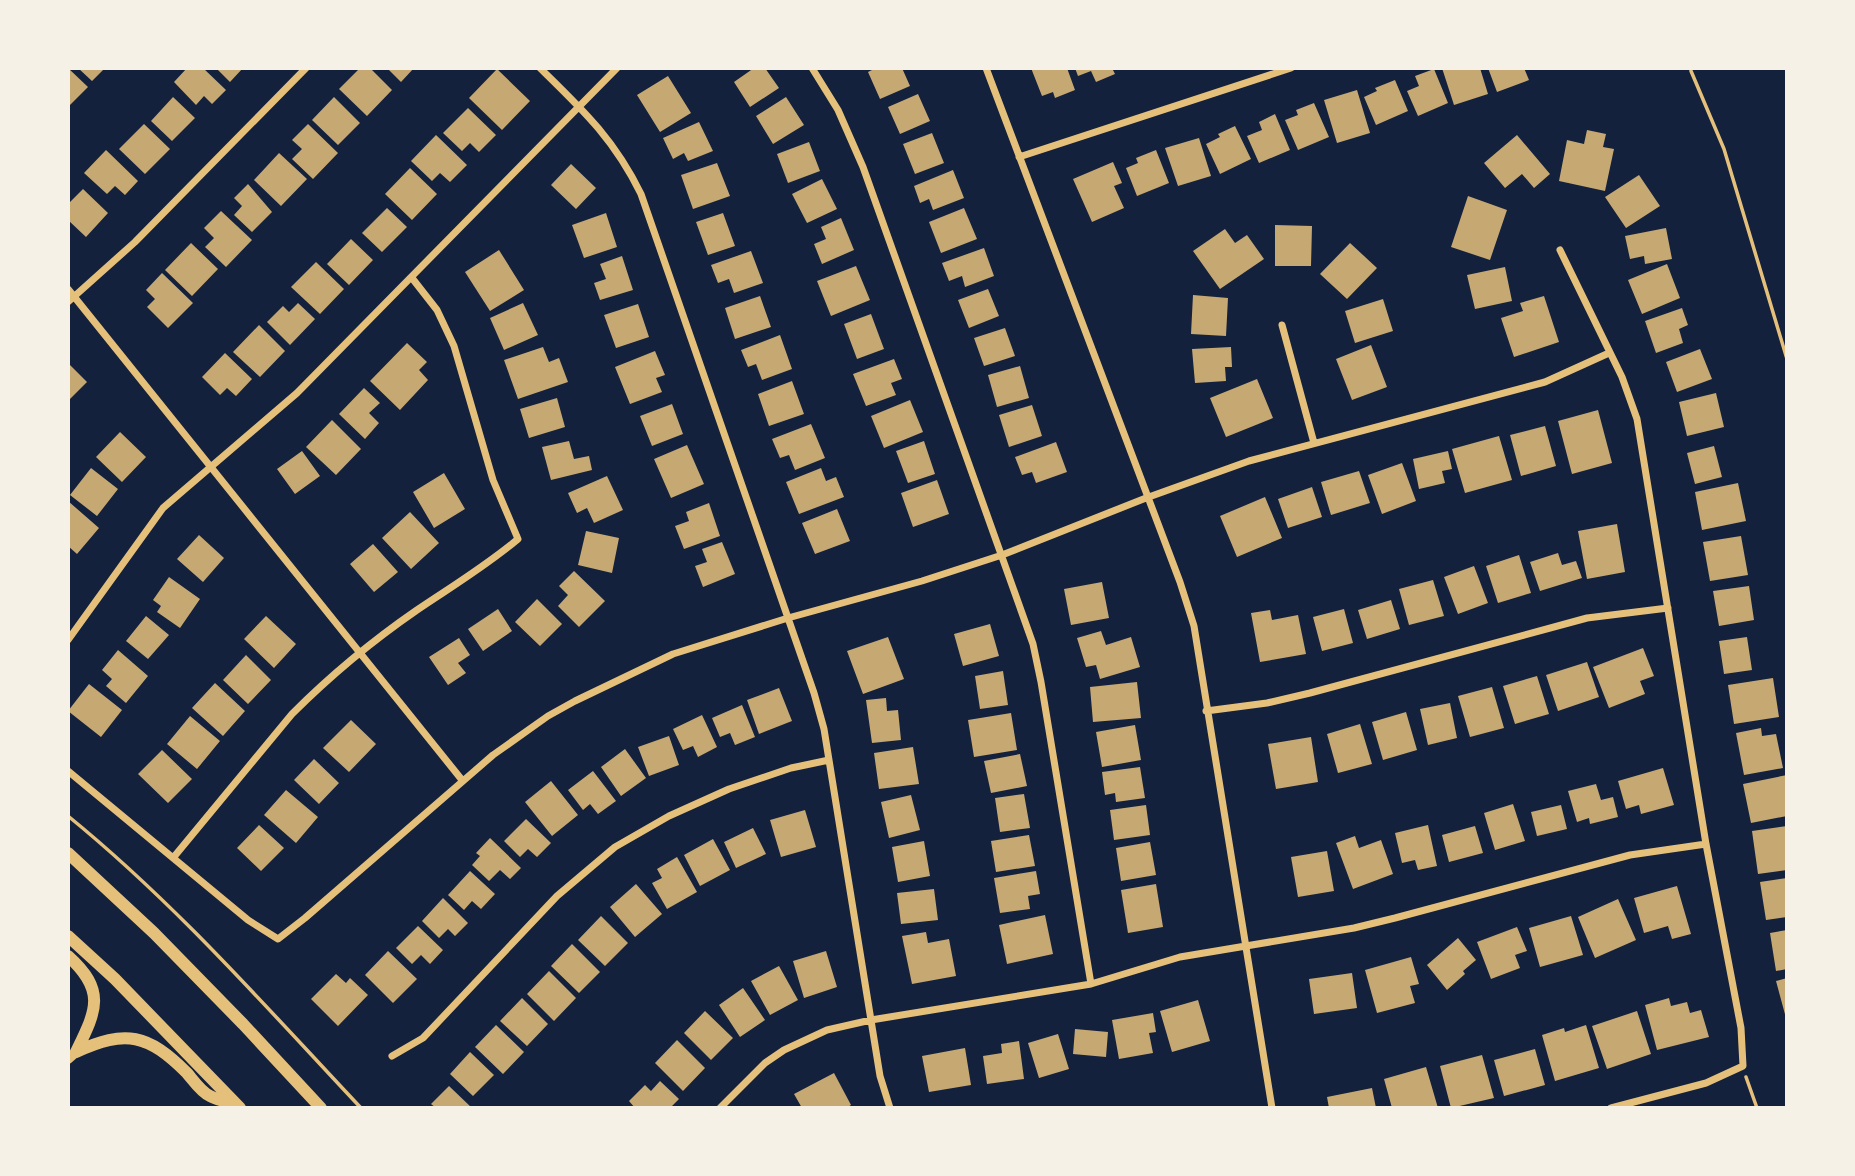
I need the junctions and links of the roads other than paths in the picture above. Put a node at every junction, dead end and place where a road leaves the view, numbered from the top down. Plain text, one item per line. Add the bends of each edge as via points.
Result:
1 (306, 68) edge
2 (540, 68) edge
3 (617, 68) edge
4 (812, 68) edge
5 (986, 68) edge
6 (1291, 68) edge
7 (579, 106) junction
8 (1019, 157) junction
9 (1560, 250) dead end
10 (412, 278) junction
11 (68, 289) edge
12 (75, 296) junction
13 (68, 302) edge
14 (1282, 325) dead end
15 (1609, 353) junction
16 (1314, 443) junction
17 (210, 466) junction
18 (1146, 498) junction
19 (1002, 555) junction
20 (1668, 608) junction
21 (788, 618) junction
22 (68, 640) edge
23 (361, 653) junction
24 (1206, 711) junction
25 (829, 760) junction
26 (68, 771) edge
27 (462, 780) junction
28 (1706, 844) junction
29 (68, 853) edge
30 (173, 858) junction
31 (68, 936) edge
32 (1245, 946) junction
33 (68, 956) edge
34 (1091, 984) junction
35 (871, 1020) junction
36 (72, 1056) edge
37 (392, 1056) dead end
38 (239, 1106) edge
39 (321, 1108) edge
40 (720, 1108) edge
41 (890, 1108) edge
42 (1272, 1108) edge
43 (1611, 1108) edge

1 - 12 street via 135,242
2 - 7 street
3 - 7 street
4 - 19 street via 838,110 863,167
5 - 8 street
6 - 8 street
7 - 10 street
7 - 21 street via 623,158 641,194
8 - 18 street
9 - 15 street
10 - 17 street via 290,400
10 - 23 street via 437,310 454,346 494,480 518,538 490,563 415,611
11 - 12 street
12 - 13 street
12 - 17 street
14 - 16 street
15 - 16 street via 1545,382
15 - 20 street via 1637,419
16 - 18 street
17 - 22 street via 152,521
17 - 23 street
18 - 19 street
18 - 24 street via 1194,626
19 - 21 street
19 - 34 street via 1038,663
20 - 24 street via 1587,618 1310,693
20 - 28 street
21 - 25 street via 817,705
21 - 27 street via 673,654 604,685 548,716
23 - 27 street
23 - 30 street via 292,714
24 - 32 street
25 - 35 street
25 - 37 street via 729,789 615,847 557,896 423,1038
26 - 30 street
27 - 30 street via 278,939 247,920
28 - 32 street via 1630,855 1395,918
28 - 43 street via 1741,1028 1743,1066 1706,1083
29 - 39 highway via 155,933
31 - 38 highway
32 - 34 street via 1180,957
32 - 42 street
33 - 36 highway via 89,981 95,1010
34 - 35 street
35 - 40 street via 827,1030 784,1050
35 - 41 street
36 - 38 highway via 100,1041 133,1038 149,1042 170,1056 208,1096

